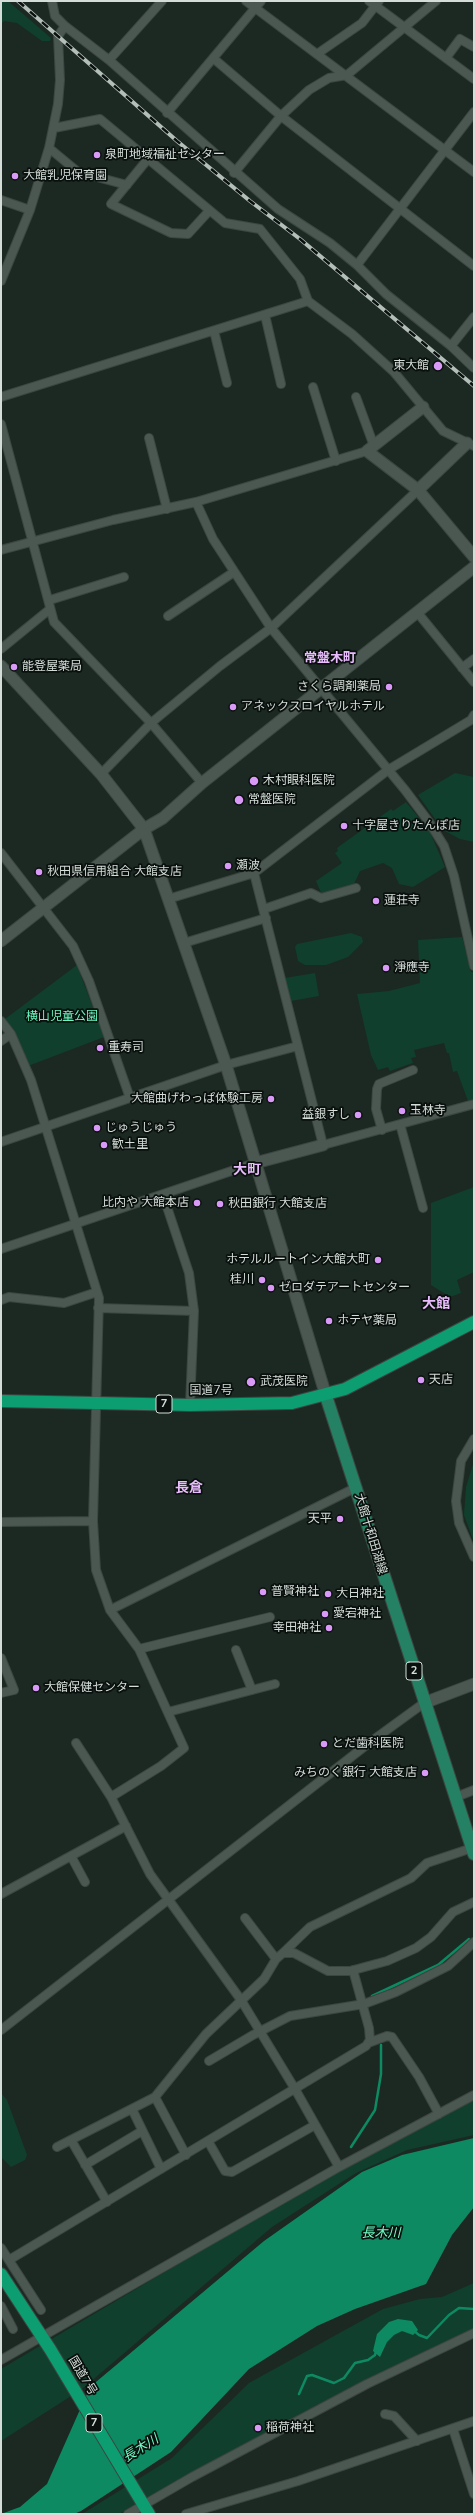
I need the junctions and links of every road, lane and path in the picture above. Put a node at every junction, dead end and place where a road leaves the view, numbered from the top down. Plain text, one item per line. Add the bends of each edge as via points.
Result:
1 (52, 1) edge
2 (162, 1) edge
3 (246, 1) edge
4 (369, 1) edge
5 (436, 1) edge
6 (378, 3) edge
7 (259, 5) edge
8 (65, 26) junction
9 (403, 26) junction
10 (474, 47) edge
11 (317, 54) junction
12 (213, 58) junction
13 (446, 58) junction
14 (109, 60) junction
15 (347, 75) junction
16 (474, 79) edge
17 (167, 112) junction
18 (474, 112) edge
19 (281, 116) junction
20 (54, 128) junction
21 (49, 148) junction
22 (446, 150) junction
23 (147, 160) junction
24 (474, 172) edge
25 (234, 173) junction
26 (127, 185) junction
27 (1, 200) edge
28 (400, 209) junction
29 (30, 210) junction
30 (209, 211) junction
31 (357, 266) junction
32 (474, 266) edge
33 (2, 278) edge
34 (308, 301) junction
35 (265, 315) junction
36 (474, 317) edge
37 (214, 331) junction
38 (452, 346) junction
39 (474, 368) edge
40 (227, 383) dead end
41 (281, 384) dead end
42 (313, 387) dead end
43 (1, 397) edge
44 (356, 397) dead end
45 (423, 407) junction
46 (1, 424) edge
47 (149, 438) dead end
48 (471, 445) edge
49 (370, 449) junction
50 (336, 461) junction
51 (418, 490) junction
52 (196, 502) junction
53 (167, 509) junction
54 (33, 542) junction
55 (1, 550) edge
56 (474, 557) edge
57 (474, 567) edge
58 (234, 572) junction
59 (124, 577) dead end
60 (50, 605) junction
61 (417, 612) junction
62 (168, 616) dead end
63 (271, 628) junction
64 (1, 649) edge
65 (474, 659) edge
66 (1, 666) edge
67 (462, 668) junction
68 (474, 682) edge
69 (321, 687) junction
70 (473, 720) edge
71 (151, 723) junction
72 (388, 770) junction
73 (101, 774) junction
74 (202, 783) junction
75 (144, 829) junction
76 (1, 853) edge
77 (254, 874) junction
78 (356, 888) dead end
79 (168, 899) junction
80 (44, 908) junction
81 (264, 909) junction
82 (266, 918) junction
83 (1, 941) edge
84 (184, 944) junction
85 (474, 966) edge
86 (1, 1021) edge
87 (10, 1034) junction
88 (1, 1041) edge
89 (298, 1046) junction
90 (226, 1065) junction
91 (413, 1070) dead end
92 (130, 1098) junction
93 (474, 1104) edge
94 (400, 1124) junction
95 (45, 1127) junction
96 (382, 1130) junction
97 (1, 1142) edge
98 (323, 1145) junction
99 (255, 1163) junction
100 (163, 1194) junction
101 (423, 1208) dead end
102 (77, 1224) junction
103 (1, 1249) edge
104 (97, 1292) junction
105 (1, 1300) edge
106 (98, 1308) junction
107 (194, 1312) junction
108 (474, 1322) edge
109 (326, 1396) junction
110 (1, 1401) edge
111 (96, 1402) junction
112 (190, 1405) junction
113 (474, 1439) edge
114 (355, 1488) junction
115 (93, 1521) junction
116 (1, 1522) edge
117 (474, 1557) edge
118 (110, 1610) junction
119 (270, 1617) dead end
120 (139, 1649) junction
121 (236, 1650) dead end
122 (1, 1658) edge
123 (275, 1684) dead end
124 (474, 1684) edge
125 (252, 1690) junction
126 (1, 1693) edge
127 (424, 1703) junction
128 (168, 1712) junction
129 (76, 1743) dead end
130 (474, 1790) edge
131 (111, 1797) junction
132 (456, 1797) junction
133 (126, 1826) junction
134 (473, 1851) edge
135 (71, 1856) junction
136 (85, 1882) dead end
137 (1, 1894) edge
138 (169, 1901) junction
139 (474, 1902) edge
140 (246, 1918) dead end
141 (474, 1942) edge
142 (283, 1953) junction
143 (276, 1959) junction
144 (353, 1970) junction
145 (241, 2000) junction
146 (364, 2004) junction
147 (1, 2030) edge
148 (260, 2031) junction
149 (368, 2043) junction
150 (209, 2061) dead end
151 (295, 2089) junction
152 (474, 2095) edge
153 (155, 2097) junction
154 (132, 2109) junction
155 (439, 2114) junction
156 (315, 2125) junction
157 (142, 2131) junction
158 (71, 2140) junction
159 (208, 2141) junction
160 (57, 2147) dead end
161 (186, 2155) junction
162 (86, 2165) junction
163 (339, 2166) junction
164 (161, 2169) junction
165 (107, 2202) junction
166 (1, 2248) edge
167 (9, 2260) junction
168 (1, 2274) edge
169 (2, 2309) edge
170 (41, 2310) dead end
171 (13, 2329) dead end
172 (474, 2333) edge
173 (42, 2336) junction
174 (1, 2360) edge
175 (385, 2414) dead end
176 (474, 2422) edge
177 (453, 2429) junction
178 (417, 2441) junction
179 (474, 2494) edge
180 (144, 2505) edge
181 (128, 2514) edge
182 (186, 2514) edge

1 - 8 street via 55,16
2 - 14 street
3 - 7 street
4 - 6 street
5 - 9 street
6 - 9 street
6 - 11 street via 362,23
7 - 11 street
7 - 12 street
8 - 14 street
8 - 20 street via 58,36 60,80
9 - 13 street
9 - 15 street
10 - 13 street via 460,38
11 - 15 street
12 - 17 street
12 - 19 street
13 - 16 street
14 - 17 street
15 - 19 street via 329,78 309,90
15 - 22 street
17 - 25 street
18 - 22 street
19 - 25 street
19 - 28 street
20 - 21 street
20 - 23 street via 100,119
21 - 26 street via 78,172
21 - 29 street
22 - 24 street
22 - 28 street
23 - 26 street
23 - 30 street
25 - 31 street via 278,209 330,243
26 - 30 street via 111,204 171,233 188,234
27 - 29 street
28 - 31 street
28 - 32 street
29 - 33 street
30 - 34 street via 225,223 260,229 300,278
31 - 38 street via 386,294
34 - 35 street
34 - 45 street via 352,334 394,372
35 - 37 street
35 - 41 street
36 - 38 street
37 - 40 street
37 - 43 street
38 - 39 street
42 - 50 street
44 - 49 street
45 - 48 street via 443,431
45 - 49 street
46 - 54 street
47 - 53 street
48 - 51 street
49 - 50 street
49 - 51 street
50 - 52 street
51 - 56 street
51 - 63 street
52 - 53 street
52 - 58 street via 213,539
53 - 54 street via 113,520
54 - 55 street
54 - 60 street
57 - 61 street
58 - 62 street
58 - 63 street
59 - 60 street
60 - 64 street
60 - 71 street via 54,622
61 - 67 street
61 - 69 street
63 - 69 street
63 - 71 street
65 - 67 street
66 - 73 street
67 - 68 street
69 - 72 street
69 - 74 street
70 - 72 street
71 - 73 street
71 - 74 street
72 - 77 street
72 - 85 street via 429,822 444,846 454,876
73 - 75 street
74 - 75 street via 163,818
75 - 79 street
75 - 80 street
76 - 80 street
77 - 79 street
77 - 81 street
78 - 81 street via 321,898 311,893
79 - 84 street
80 - 83 street
80 - 92 street via 73,946 89,981
81 - 82 street
82 - 84 street
82 - 89 street
84 - 90 street
86 - 87 street
87 - 88 street
87 - 95 street via 31,1080
89 - 90 street
89 - 98 street
90 - 92 street
90 - 99 street
91 - 96 street via 379,1084 376,1109
92 - 95 street
93 - 94 street
94 - 96 street
94 - 101 street
95 - 97 street
95 - 102 street
96 - 98 street
98 - 99 street
99 - 100 street
99 - 109 street
100 - 102 street
100 - 107 street via 189,1273
102 - 103 street
102 - 104 street
104 - 105 street via 64,1303 9,1297
104 - 106 street
106 - 107 street
106 - 111 street
107 - 112 street
108 - 109 highway, 国道7号 / 7 via 345,1389
109 - 112 highway, 国道7号 / 7 via 292,1403
109 - 114 main road, 大館十和田湖線 / 2
110 - 111 highway, 国道7号 / 7
111 - 112 highway, 国道7号 / 7
111 - 115 street
113 - 117 street via 461,1461 456,1501 459,1524
114 - 118 street
114 - 127 main road, 大館十和田湖線 / 2
115 - 116 street
115 - 118 street via 96,1570
118 - 120 street
119 - 120 street
120 - 128 street
121 - 125 street
122 - 126 street via 14,1690
123 - 125 street
124 - 127 street
125 - 128 street
127 - 132 main road, 大館十和田湖線 / 2
127 - 138 street via 369,1743
128 - 131 street via 184,1748 161,1766
129 - 131 street
130 - 132 street
131 - 133 street
132 - 134 main road, 大館十和田湖線 / 2
133 - 135 street
133 - 138 street via 150,1874
134 - 142 street via 427,1863 411,1878 310,1928
135 - 136 street
135 - 137 street
138 - 145 street
138 - 147 street
139 - 144 street via 453,1912 431,1937 416,1948 387,1961
140 - 143 street
141 - 146 street via 448,1966 396,1992
142 - 143 street
142 - 144 street via 294,1953 328,1972
143 - 145 street via 264,1979
144 - 146 street
145 - 148 street
145 - 153 street via 206,2034
146 - 148 street via 290,2016
146 - 149 street via 369,2028
148 - 150 street
148 - 151 street
149 - 151 street
149 - 155 street via 387,2036 392,2037 419,2077
151 - 156 street
151 - 159 street
152 - 155 street
153 - 154 street
153 - 161 street
154 - 157 street
154 - 158 street
155 - 163 street
156 - 159 street via 232,2172 225,2171
156 - 163 street
157 - 162 street
157 - 164 street
158 - 160 street
158 - 162 street
159 - 161 street
161 - 164 street
162 - 165 street
163 - 173 street
164 - 165 street
165 - 167 street
166 - 167 street
167 - 170 street
168 - 173 highway, 国道7号 / 7
169 - 171 street
172 - 180 street via 367,2384
173 - 174 street
173 - 180 highway, 国道7号 / 7
175 - 178 street via 394,2416
176 - 177 street
177 - 178 street
177 - 179 street
178 - 182 street
180 - 181 street

